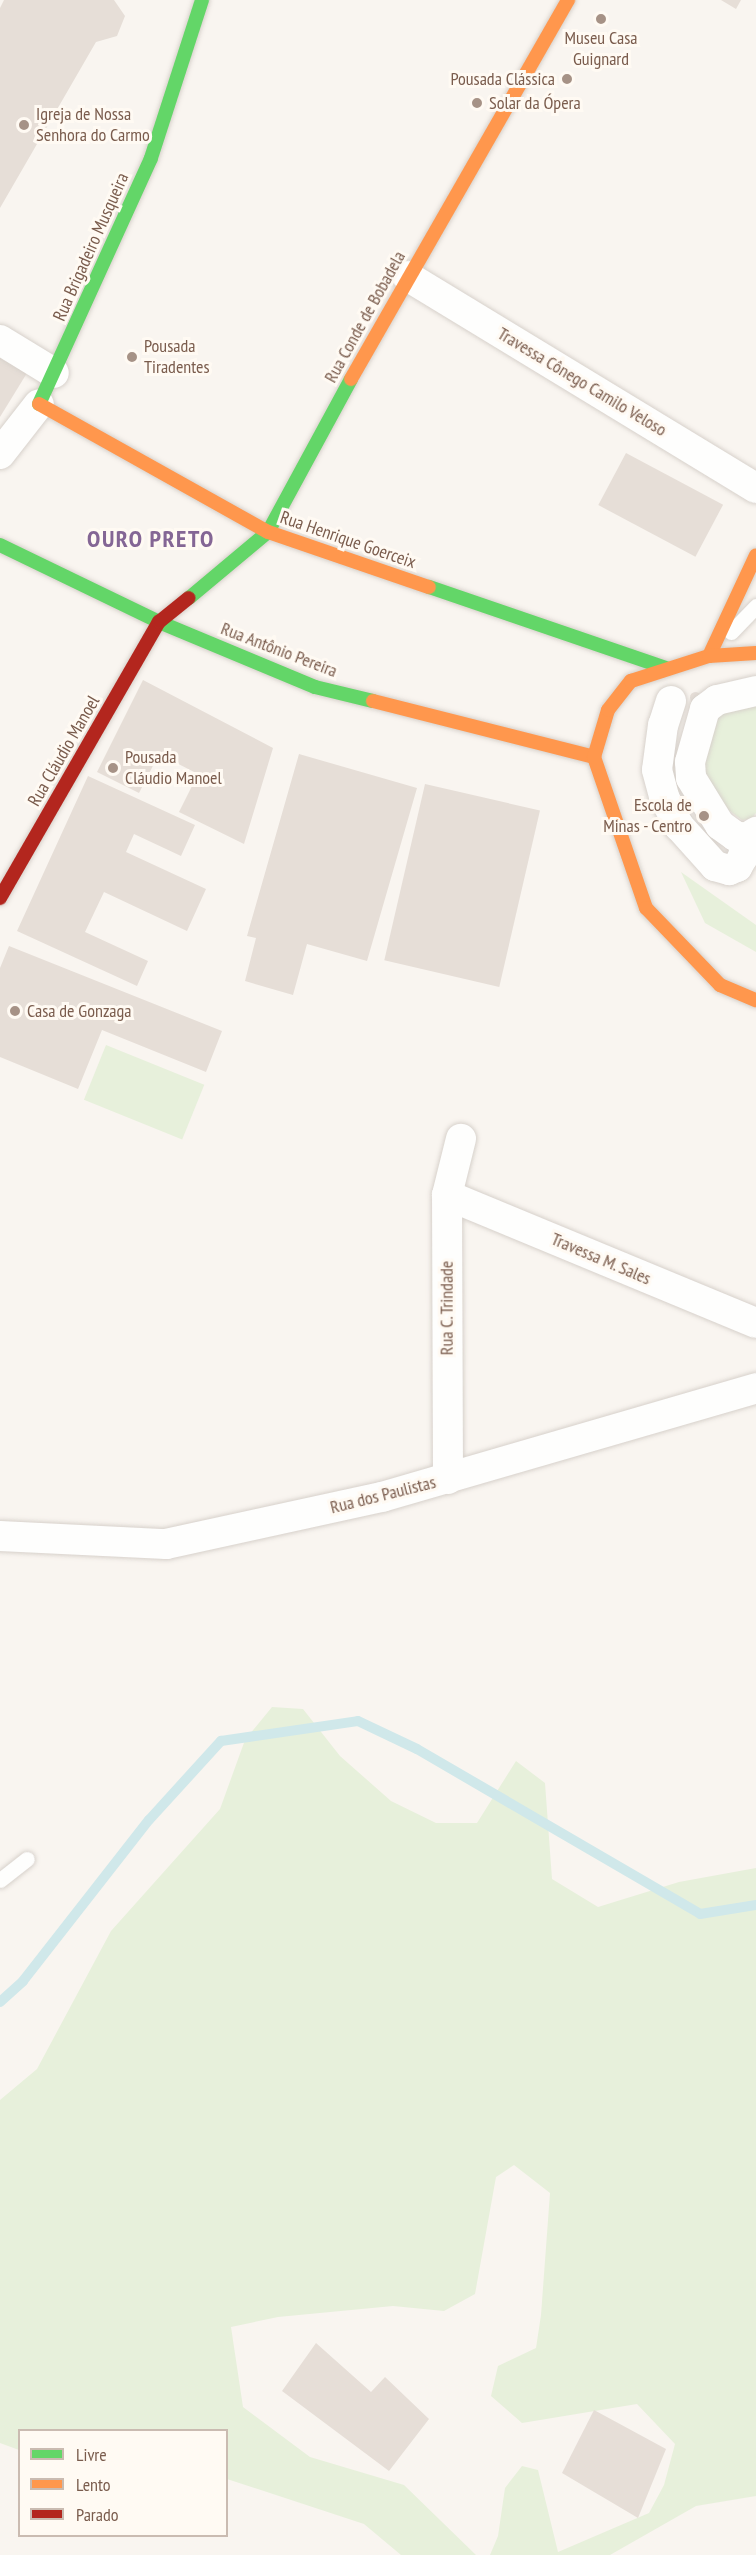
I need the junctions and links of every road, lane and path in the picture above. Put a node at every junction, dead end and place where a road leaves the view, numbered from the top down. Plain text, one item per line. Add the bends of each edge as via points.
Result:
1 (202, 0) edge
2 (568, 0) edge
3 (407, 276) junction
4 (0, 340) edge
5 (54, 373) junction
6 (39, 404) junction
7 (0, 454) edge
8 (756, 488) edge
9 (268, 532) junction
10 (0, 545) edge
11 (756, 555) edge
12 (756, 606) edge
13 (159, 622) junction
14 (756, 653) edge
15 (709, 656) junction
16 (665, 668) junction
17 (756, 692) edge
18 (671, 700) dead end
19 (594, 757) junction
20 (751, 835) edge
21 (0, 898) edge
22 (756, 1000) edge
23 (461, 1139) dead end
24 (447, 1195) junction
25 (756, 1323) edge
26 (756, 1388) edge
27 (448, 1479) junction
28 (0, 1536) edge
29 (27, 1859) dead end
30 (0, 1880) edge

1 - 5 street, Rua Brigadeiro Musqueira via 151,158
2 - 3 street, Rua Conde de Bobadela
3 - 8 street, Travessa Cônego Camilo Veloso
3 - 9 street, Rua Conde de Bobadela
4 - 5 street
5 - 6 street, Rua Brigadeiro Musqueira
6 - 7 street
6 - 9 street, Rua Henrique Goerceix
9 - 13 street, Rua Conde de Bobadela
9 - 16 street, Rua Henrique Goerceix
10 - 13 street, Rua Antônio Pereira
11 - 15 street
12 - 15 lane
13 - 19 street, Rua Antônio Pereira via 315,687
13 - 21 street, Rua Cláudio Manoel
14 - 15 street
15 - 16 street
16 - 19 street via 631,681 612,701
17 - 20 street via 717,700 705,709 690,762 691,778 720,825 735,836
18 - 20 street via 657,770 664,797 690,841 715,866 745,876 743,857
19 - 22 street via 646,908 720,986
23 - 24 street, Rua C. Trindade
24 - 25 street, Travessa M. Sales
24 - 27 street, Rua C. Trindade
26 - 27 street, Rua dos Paulistas
27 - 28 street, Rua dos Paulistas via 166,1544
29 - 30 lane

